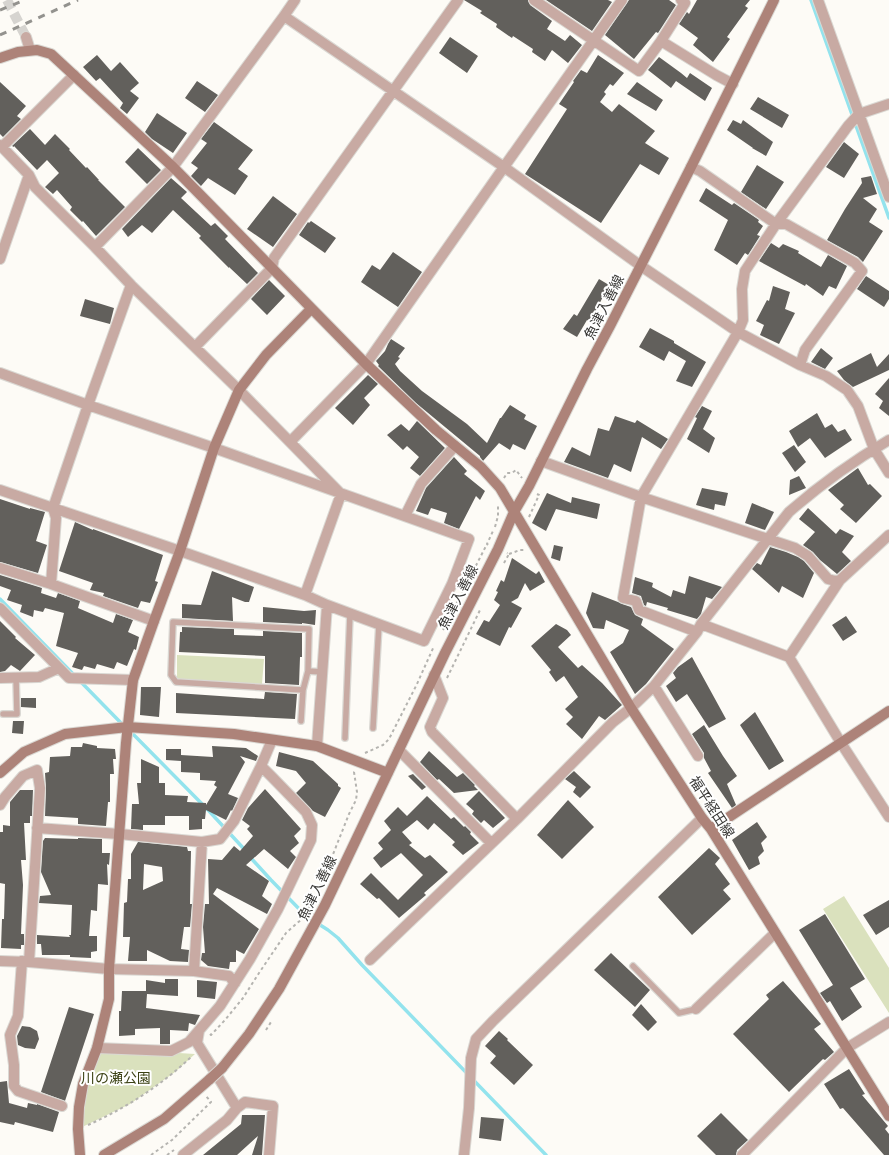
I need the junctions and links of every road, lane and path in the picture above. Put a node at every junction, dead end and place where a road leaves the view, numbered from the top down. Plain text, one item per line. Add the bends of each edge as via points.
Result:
1 (295, 0) edge
2 (458, 0) edge
3 (534, 0) edge
4 (622, 0) edge
5 (681, 0) edge
6 (774, 0) edge
7 (818, 0) edge
8 (284, 16) junction
9 (26, 37) tunnel mouth
10 (661, 40) junction
11 (594, 41) junction
12 (30, 50) junction
13 (0, 58) edge
14 (74, 75) junction
15 (734, 84) junction
16 (394, 92) junction
17 (889, 104) edge
18 (859, 114) junction
19 (1, 146) edge
20 (173, 167) junction
21 (504, 167) junction
22 (691, 167) junction
23 (29, 175) junction
24 (889, 198) edge
25 (776, 224) junction
26 (95, 247) junction
27 (0, 258) edge
28 (641, 266) junction
29 (272, 268) junction
30 (131, 285) junction
31 (311, 309) junction
32 (738, 332) junction
33 (195, 347) junction
34 (366, 364) junction
35 (800, 365) junction
36 (0, 373) edge
37 (239, 390) junction
38 (88, 405) junction
39 (889, 440) edge
40 (290, 442) junction
41 (455, 446) junction
42 (214, 448) junction
43 (874, 449) junction
44 (541, 462) junction
45 (889, 473) edge
46 (0, 490) edge
47 (341, 494) junction
48 (642, 497) junction
49 (53, 508) junction
50 (514, 512) junction
51 (405, 516) junction
52 (889, 535) edge
53 (768, 539) junction
54 (487, 544) dead end
55 (180, 551) junction
56 (0, 568) edge
57 (840, 580) junction
58 (51, 584) junction
59 (305, 595) junction
60 (327, 605) junction
61 (0, 608) edge
62 (350, 614) junction
63 (154, 621) junction
64 (379, 624) junction
65 (699, 628) junction
66 (442, 630) dead end
67 (436, 642) dead end
68 (789, 658) junction
69 (59, 668) junction
70 (308, 671) junction
71 (322, 672) junction
72 (434, 675) junction
73 (0, 678) edge
74 (16, 678) junction
75 (133, 680) junction
76 (654, 686) junction
77 (303, 690) junction
78 (631, 708) junction
79 (889, 711) edge
80 (3, 714) dead end
81 (301, 721) dead end
82 (127, 727) junction
83 (373, 728) dead end
84 (345, 738) dead end
85 (272, 740) junction
86 (841, 743) junction
87 (317, 746) junction
88 (399, 750) junction
89 (698, 756) dead end
90 (360, 763) junction
91 (261, 766) junction
92 (0, 773) edge
93 (388, 773) junction
94 (0, 805) edge
95 (889, 817) edge
96 (702, 818) junction
97 (517, 819) junction
98 (37, 828) junction
99 (710, 829) junction
100 (119, 834) junction
101 (202, 842) junction
102 (491, 843) junction
103 (775, 933) junction
104 (370, 960) dead end
105 (0, 961) edge
106 (25, 962) junction
107 (633, 966) dead end
108 (109, 969) junction
109 (194, 971) junction
110 (235, 983) junction
111 (696, 1009) joint
112 (889, 1022) edge
113 (200, 1029) junction
114 (197, 1043) junction
115 (97, 1048) junction
116 (847, 1048) junction
117 (206, 1096) dead end
118 (62, 1106) dead end
119 (237, 1108) junction
120 (889, 1116) edge
121 (78, 1130) junction
122 (80, 1155) edge
123 (104, 1155) edge
124 (151, 1155) edge
125 (183, 1155) edge
126 (268, 1155) edge
127 (464, 1155) edge
128 (742, 1155) edge

1 - 8 street
2 - 16 street
3 - 11 street
4 - 11 street
5 - 10 street via 685,3
6 - 15 street, 魚津入善線
7 - 18 street
8 - 16 street
8 - 20 street
9 - 12 street
10 - 11 street via 638,71
10 - 15 street
11 - 21 street
12 - 13 street
12 - 14 street, 福平経田線 via 51,54
14 - 19 street
14 - 20 street, 福平経田線
15 - 22 street, 魚津入善線
16 - 21 street
16 - 29 street via 274,258
17 - 18 street
18 - 24 street
18 - 25 street
19 - 23 street
20 - 26 street
20 - 29 street, 福平経田線
21 - 28 street
21 - 34 street
22 - 25 street
22 - 28 street, 魚津入善線
23 - 26 street via 35,187
23 - 27 street
25 - 32 street via 745,271 742,289 743,320
25 - 35 street via 786,224 855,263 862,271 805,350
26 - 30 street
28 - 32 street
28 - 44 street, 魚津入善線
29 - 31 street, 福平経田線
29 - 33 street
30 - 33 street
30 - 38 street
31 - 34 street, 福平経田線
31 - 37 street via 266,355
32 - 35 street
32 - 48 street
33 - 37 street
34 - 40 street
34 - 41 street, 福平経田線
35 - 43 street via 826,376 847,390 858,406
36 - 38 street
37 - 40 street
37 - 42 street
38 - 42 street
38 - 49 street
39 - 43 street
40 - 47 street
41 - 50 street, 福平経田線 via 481,467 500,488
41 - 51 street via 421,484
42 - 47 street
42 - 55 street
43 - 45 street
43 - 53 street via 806,497 789,512
44 - 48 street
44 - 50 street, 魚津入善線
46 - 49 street
47 - 51 street
47 - 59 street
48 - 53 street
48 - 65 street via 623,598 636,601 639,610
49 - 55 street
49 - 58 street via 56,518
50 - 72 street, 魚津入善線
50 - 78 street, 福平経田線
51 - 64 street via 469,539 452,584 424,641
52 - 57 street
53 - 57 street via 795,548 808,556 828,579
53 - 65 street
54 - 66 path
55 - 59 street
55 - 63 street
56 - 58 street
57 - 68 street
58 - 63 street
59 - 60 street
60 - 62 street
60 - 71 street
61 - 69 street
62 - 64 street
62 - 84 lane
63 - 75 street
64 - 83 lane
65 - 68 street
65 - 76 street
67 - 90 path via 389,739 383,745 365,752
68 - 86 street
69 - 74 street via 39,677
69 - 75 street via 69,678
70 - 71 lane
70 - 77 lane
70 - 77 lane via 309,629 173,622 171,675 176,682
71 - 87 street
72 - 88 street, 魚津入善線
72 - 97 street via 443,698 430,727 432,732
73 - 74 street
74 - 80 lane via 17,714
75 - 82 street
76 - 78 street
76 - 89 street
77 - 81 lane
78 - 96 street, 福平経田線
78 - 97 street via 613,722
79 - 86 street
82 - 85 street via 234,734
82 - 92 street via 65,734 24,752
82 - 100 street
85 - 87 street
85 - 91 street
86 - 95 street
86 - 99 street
87 - 90 street
88 - 93 street, 魚津入善線
88 - 102 street
90 - 93 street
90 - 113 path via 354,772 356,800 314,899 302,918 286,933 243,998 225,1020 211,1034
91 - 101 street via 234,822 220,840
91 - 110 street via 306,812 312,825 311,840 278,909
93 - 123 street, 魚津入善線, bridge via 325,905 279,990 250,1034 222,1068 164,1119
94 - 98 street via 23,776 37,770 40,788
96 - 99 street, 福平経田線
96 - 127 street via 476,1039 471,1058
97 - 102 street
98 - 100 street
98 - 106 street
99 - 103 street, 福平経田線
100 - 101 street
100 - 108 street
101 - 109 street
102 - 104 street
103 - 111 street
103 - 116 street, 福平経田線
105 - 106 street
106 - 108 street
106 - 118 street via 18,1016 10,1035 14,1086 18,1092
107 - 111 lane via 679,1013
108 - 109 street
108 - 115 street via 109,999
109 - 110 street via 229,976
110 - 113 street
112 - 116 street
113 - 114 street
113 - 115 street via 189,1042 171,1051
114 - 119 street
114 - 121 path via 196,1053 175,1072 130,1104
115 - 121 street via 83,1084
116 - 120 street, 福平経田線
116 - 128 street
117 - 124 path via 211,1102 172,1140
119 - 125 street via 227,1120
119 - 126 street via 245,1102 273,1106
121 - 122 street

